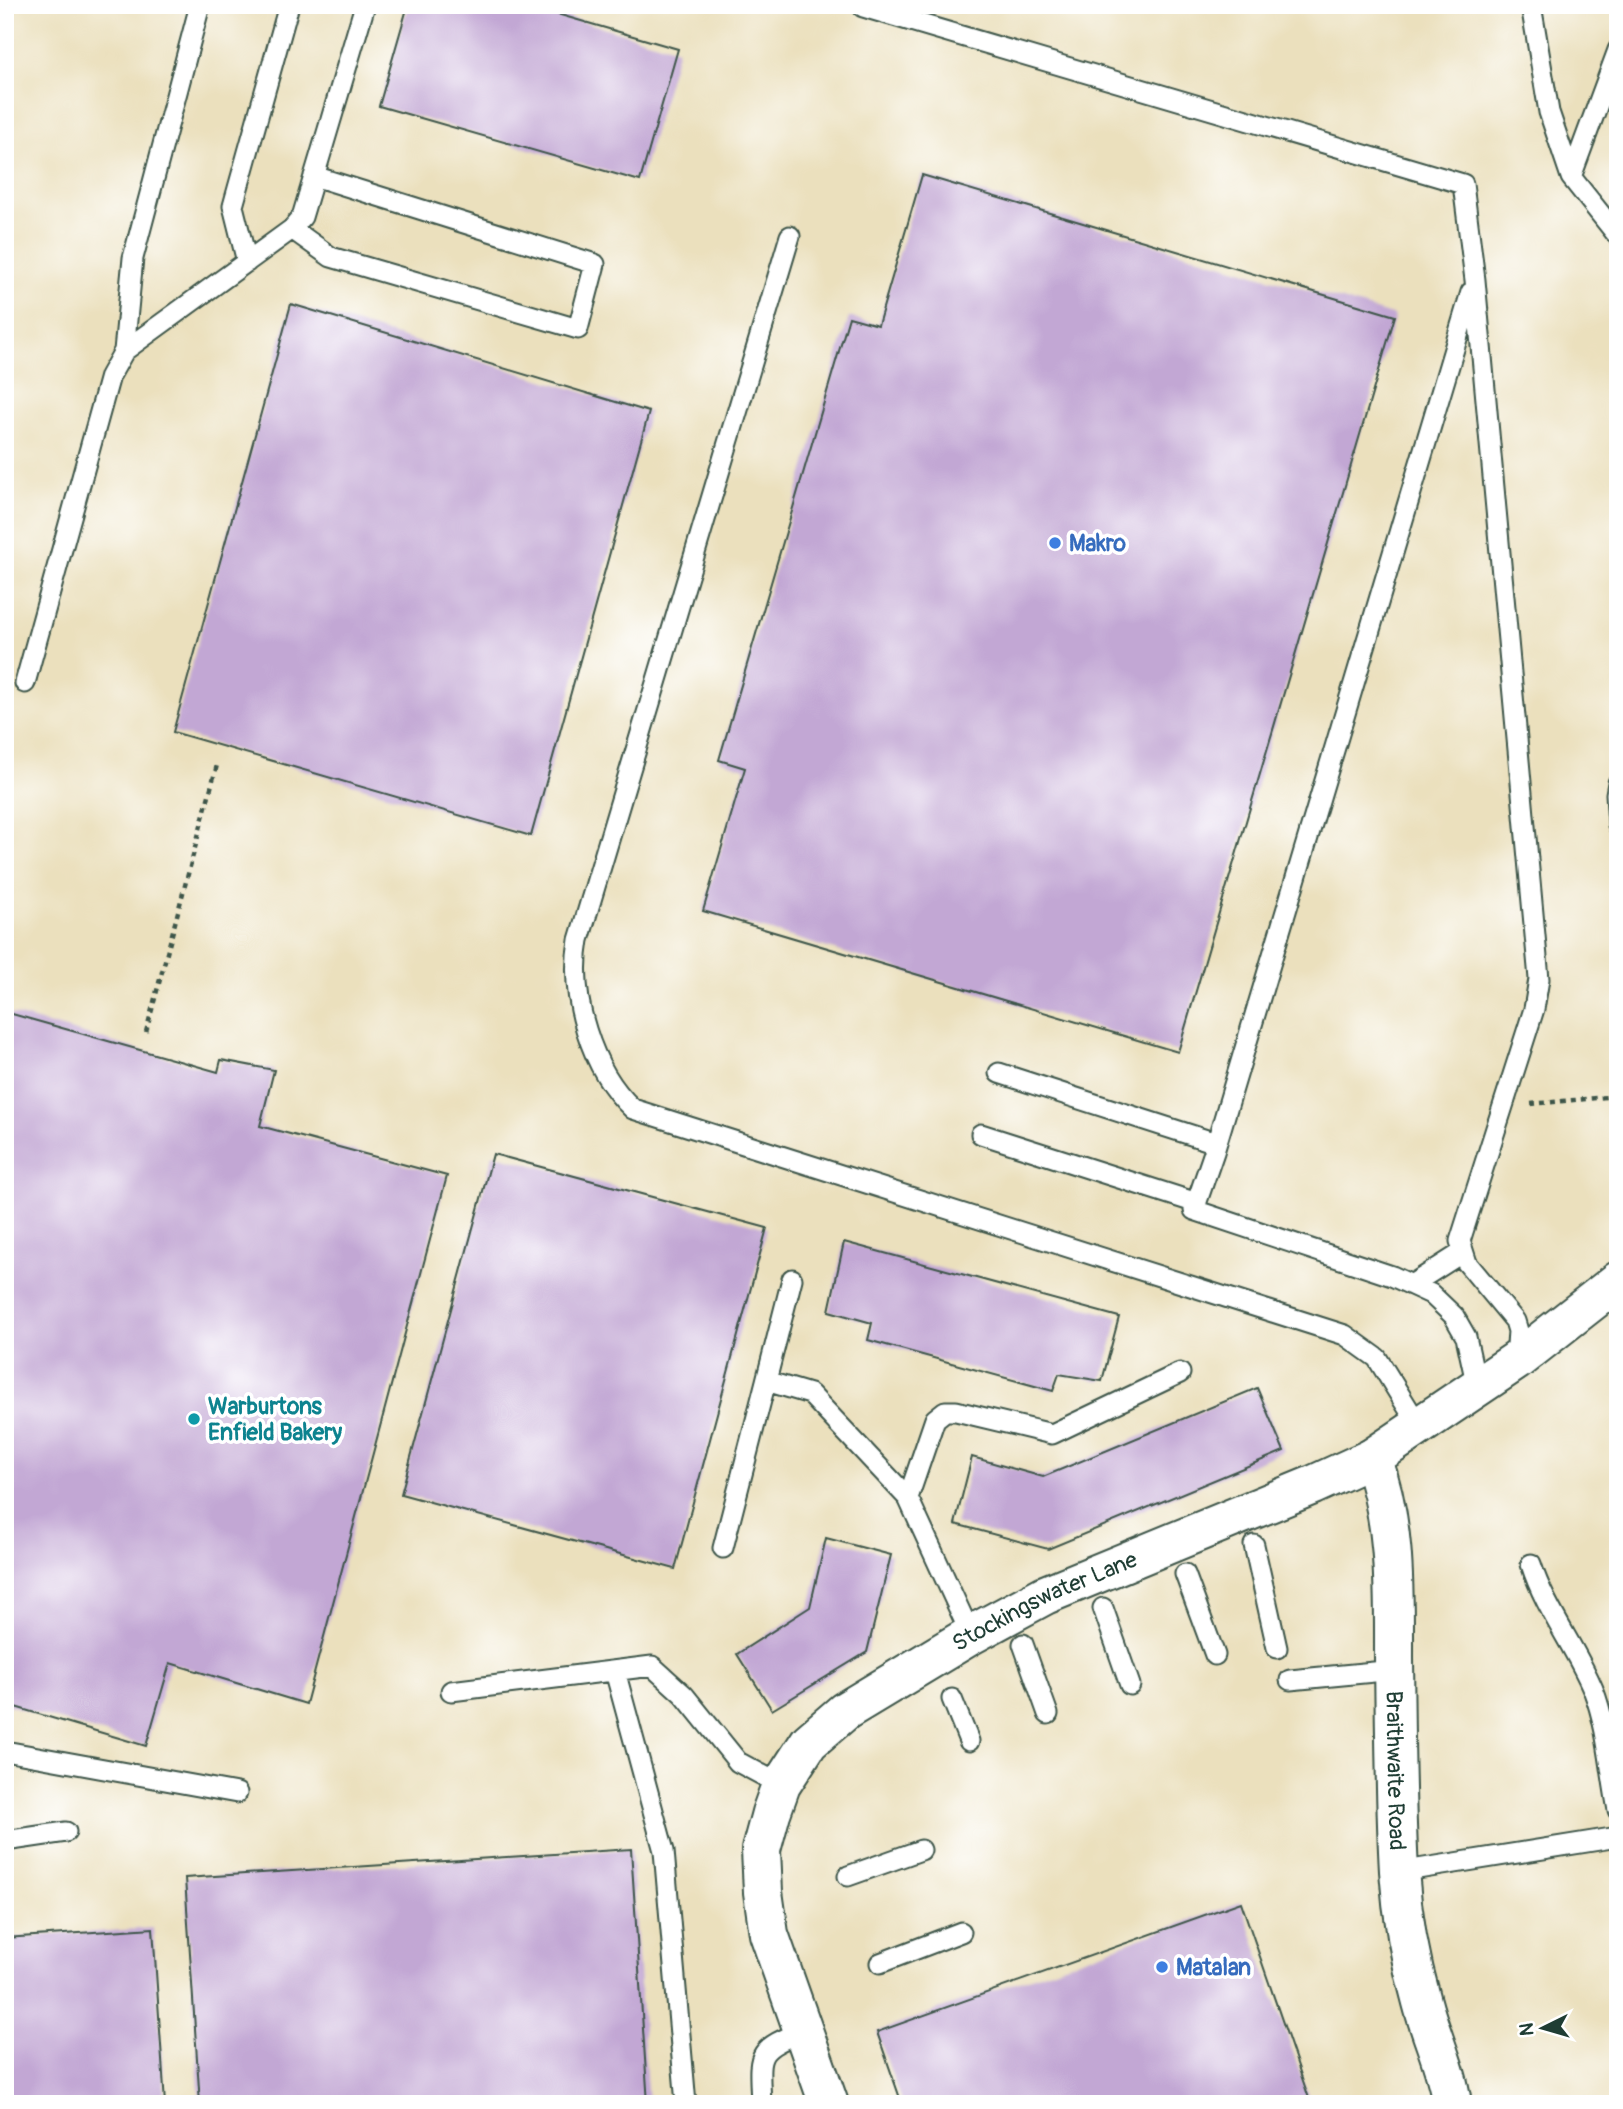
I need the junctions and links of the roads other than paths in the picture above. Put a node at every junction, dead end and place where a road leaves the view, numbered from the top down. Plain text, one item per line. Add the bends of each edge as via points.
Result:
1 (200, 5) edge
2 (289, 5) edge
3 (365, 5) edge
4 (1531, 5) edge
5 (863, 7) edge
6 (1618, 50) edge
7 (314, 176) junction
8 (1571, 177) junction
9 (292, 229) junction
10 (790, 236) dead end
11 (1618, 236) edge
12 (247, 262) junction
13 (1475, 280) junction
14 (124, 351) junction
15 (25, 683) dead end
16 (1618, 783) edge
17 (1618, 825) edge
18 (999, 1073) dead end
19 (981, 1133) dead end
20 (1216, 1143) junction
21 (1196, 1203) junction
22 (1463, 1252) junction
23 (793, 1279) dead end
24 (1618, 1281) edge
25 (1411, 1284) junction
26 (1516, 1361) junction
27 (1180, 1373) dead end
28 (766, 1381) junction
29 (1477, 1387) junction
30 (1419, 1426) junction
31 (1372, 1458) junction
32 (908, 1498) junction
33 (1254, 1545) dead end
34 (723, 1548) dead end
35 (1531, 1564) dead end
36 (1185, 1574) dead end
37 (1103, 1608) dead end
38 (971, 1635) junction
39 (1023, 1644) dead end
40 (1277, 1647) dead end
41 (1216, 1655) dead end
42 (614, 1671) junction
43 (1395, 1671) junction
44 (1290, 1680) dead end
45 (1130, 1685) dead end
46 (451, 1691) dead end
47 (952, 1699) dead end
48 (1048, 1714) dead end
49 (969, 1741) dead end
50 (5, 1751) edge
51 (781, 1784) junction
52 (237, 1793) dead end
53 (1618, 1810) edge
54 (66, 1832) dead end
55 (1618, 1837) edge
56 (5, 1841) edge
57 (921, 1850) dead end
58 (1399, 1872) junction
59 (848, 1876) dead end
60 (961, 1932) dead end
61 (880, 1963) dead end
62 (803, 2031) junction
63 (1457, 2096) edge
64 (686, 2104) edge
65 (761, 2104) edge
66 (829, 2104) edge

1 - 14 lane via 133,258
2 - 12 lane via 233,206
3 - 7 lane
4 - 8 lane via 1549,112
5 - 13 lane via 1463,184
6 - 8 lane
7 - 9 lane via 302,217
7 - 9 lane via 594,264 578,329 331,257
8 - 11 lane
9 - 12 lane
10 - 30 lane via 579,940 575,979 589,1040 610,1083 633,1109 1345,1335 1377,1358
12 - 14 lane
13 - 20 lane
13 - 22 lane via 1539,979 1534,1009 1462,1230
14 - 15 lane via 110,376
16 - 17 lane
18 - 20 lane
19 - 21 lane
20 - 21 lane
21 - 25 lane via 1194,1210
22 - 25 lane
22 - 26 lane via 1515,1321
23 - 28 lane
24 - 26 street, Stockingswater Lane
25 - 29 lane via 1431,1294 1454,1316 1466,1337
26 - 29 street, Stockingswater Lane
27 - 32 lane via 1052,1434 945,1411 934,1419
28 - 32 lane via 810,1394
28 - 34 lane
29 - 30 street, Stockingswater Lane
30 - 31 street, Stockingswater Lane
31 - 38 street, Stockingswater Lane via 1045,1595
31 - 43 street, Braithwaite Road via 1389,1525
32 - 38 lane
33 - 40 lane
35 - 53 lane via 1604,1720
36 - 41 lane
37 - 45 lane
38 - 51 street, Stockingswater Lane via 845,1711 809,1742
39 - 48 lane
42 - 46 lane
42 - 51 lane via 652,1666 684,1695 738,1762
42 - 64 lane via 664,1851
43 - 44 lane
43 - 58 street, Braithwaite Road
47 - 49 lane
50 - 52 lane
51 - 62 street, Stockingswater Lane via 761,1850 763,1892 769,1934
54 - 56 lane
55 - 58 lane
57 - 59 lane
58 - 63 street, Braithwaite Road via 1422,2002
60 - 61 lane
62 - 65 lane via 772,2043 759,2061
62 - 66 street, Stockingswater Lane

